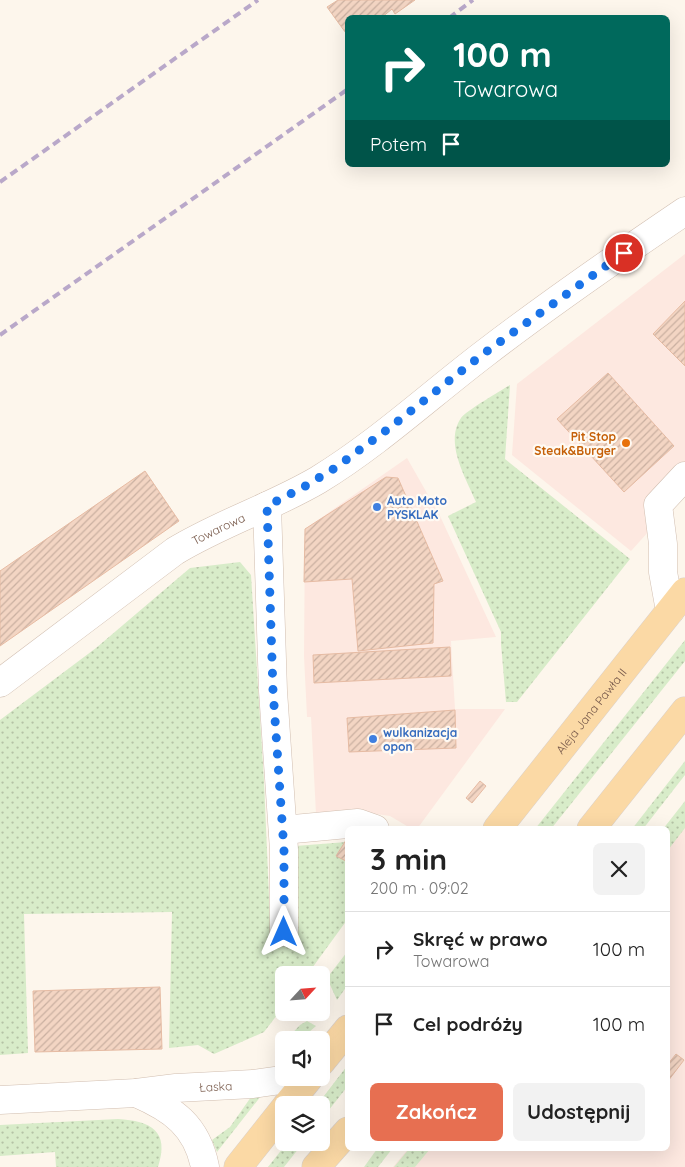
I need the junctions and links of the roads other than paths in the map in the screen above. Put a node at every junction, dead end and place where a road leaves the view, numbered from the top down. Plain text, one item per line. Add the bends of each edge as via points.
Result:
1 (685, 211) edge
2 (685, 476) edge
3 (267, 506) junction
4 (677, 602) edge
5 (0, 683) edge
6 (685, 711) edge
7 (366, 826) edge
8 (499, 826) edge
9 (593, 826) edge
10 (282, 830) junction
11 (284, 932) dead end
12 (345, 1033) edge
13 (330, 1051) edge
14 (275, 1081) edge
15 (302, 1086) edge
16 (136, 1093) junction
17 (294, 1096) edge
18 (0, 1100) edge
19 (275, 1120) edge
20 (205, 1167) edge
21 (238, 1167) edge

1 - 3 street, Towarowa via 490,349 335,468
2 - 4 street via 658,505 663,572
3 - 5 street, Towarowa via 207,532 175,551
3 - 10 street via 273,690
4 - 8 main road, Aleja Jana Pawła II
6 - 9 main road
7 - 10 street via 358,823
10 - 11 street
12 - 13 main road
14 - 16 street, Łaska
15 - 17 main road
16 - 18 street, Łaska
16 - 20 street, Łaska via 167,1108 188,1126 198,1142
19 - 21 main road

